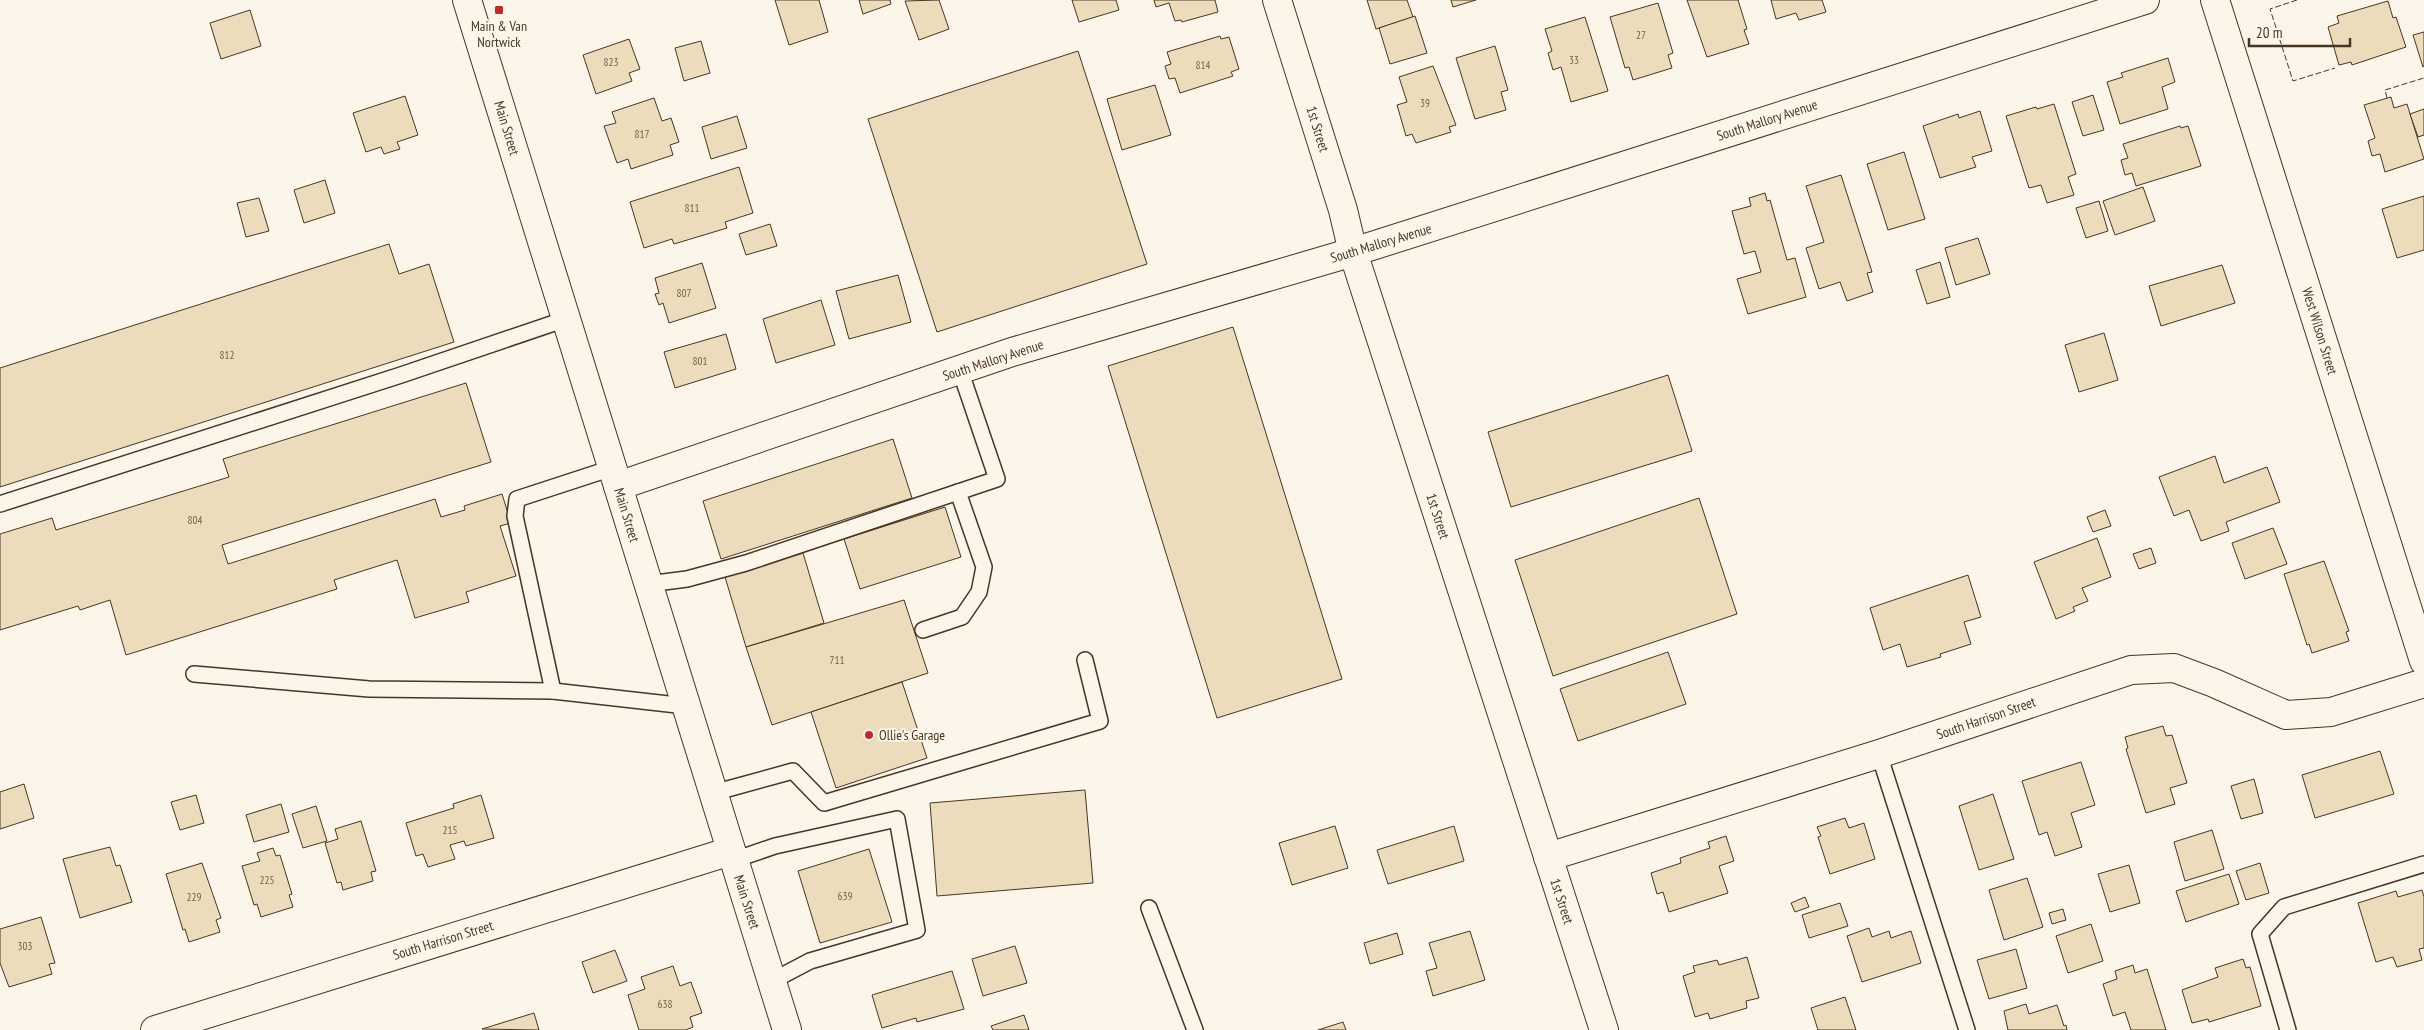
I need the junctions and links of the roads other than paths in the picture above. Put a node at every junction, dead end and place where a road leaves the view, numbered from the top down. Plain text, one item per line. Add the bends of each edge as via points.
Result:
1 (467, 0) edge
2 (1277, 0) edge
3 (2145, 0) edge
4 (2215, 0) edge
5 (1353, 252) junction
6 (566, 319) junction
7 (960, 370) junction
8 (615, 477) junction
9 (958, 492) junction
10 (0, 504) edge
11 (648, 584) junction
12 (923, 630) dead end
13 (1084, 660) dead end
14 (2424, 661) edge
15 (194, 674) dead end
16 (2424, 683) edge
17 (553, 691) junction
18 (686, 706) junction
19 (1879, 754) junction
20 (712, 793) junction
21 (732, 855) junction
22 (1548, 857) junction
23 (2424, 864) edge
24 (1149, 908) dead end
25 (772, 981) junction
26 (155, 1030) edge
27 (788, 1030) edge
28 (1195, 1030) edge
29 (1604, 1030) edge
30 (1967, 1030) edge
31 (2288, 1030) edge

1 - 6 street, Main Street
2 - 5 street, 1st Street via 1343,210
3 - 5 street, South Mallory Avenue
4 - 14 street, West Wilson Street
5 - 7 street, South Mallory Avenue
5 - 22 street, 1st Street
6 - 8 street, Main Street
6 - 10 lane
7 - 8 street, South Mallory Avenue
7 - 9 lane via 997,479
8 - 11 street, Main Street
8 - 17 lane via 517,499 515,516
9 - 11 lane via 746,563 687,579
9 - 12 lane via 984,567 980,592 962,617
11 - 18 street, Main Street
13 - 20 lane via 1100,721 824,804 792,771
15 - 17 lane via 369,689
16 - 19 street, South Harrison Street via 2332,712 2286,715 2214,682 2174,668 2131,670
17 - 18 lane
18 - 20 street, Main Street
19 - 22 street, South Harrison Street
19 - 30 lane
20 - 21 street, Main Street
21 - 25 street, Main Street
21 - 25 lane via 897,819 917,930 810,961
21 - 26 street, South Harrison Street
22 - 29 street, 1st Street
23 - 31 lane via 2284,907 2278,912 2260,934
24 - 28 lane
25 - 27 street, Main Street

